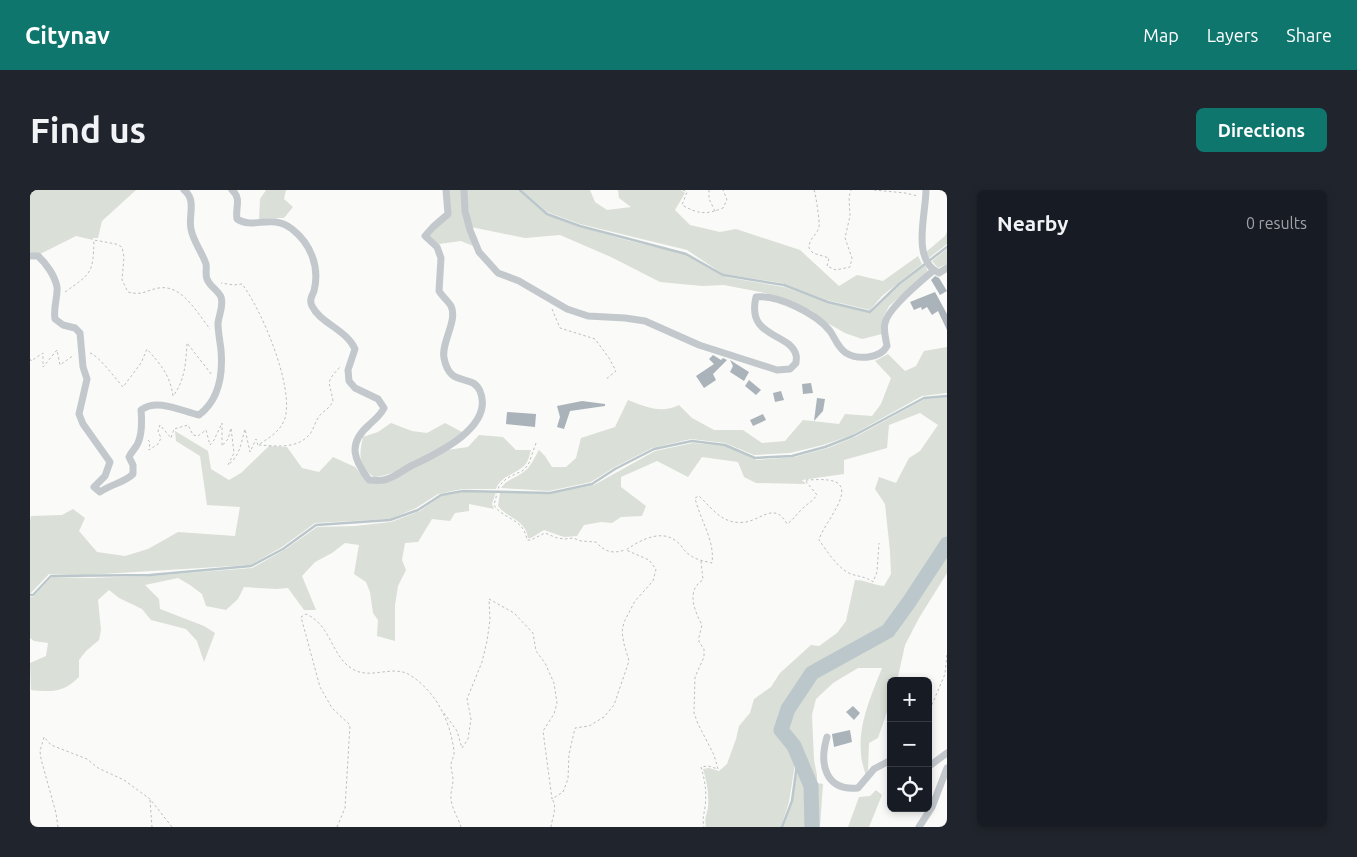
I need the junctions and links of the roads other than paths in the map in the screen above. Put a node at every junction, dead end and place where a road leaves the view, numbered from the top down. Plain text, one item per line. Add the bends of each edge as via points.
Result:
1 (184, 190) edge
2 (232, 190) edge
3 (446, 190) edge
4 (464, 190) edge
5 (926, 190) edge
6 (30, 256) edge
7 (947, 268) edge
8 (931, 269) junction
9 (827, 737) dead end
10 (947, 753) edge
11 (887, 762) edge
12 (932, 764) edge
13 (947, 768) edge
14 (919, 827) edge

1 - 6 street via 190,194 191,231 206,265 206,277 220,294 222,304 218,324 222,358 219,389 214,400 199,415 167,407 146,406 141,410 138,445 129,457 133,474 100,492 94,487 105,476 110,462 79,414 87,379 80,333 55,319 53,309 57,286 45,263 38,256
2 - 3 street via 239,202 237,218 244,223 280,222 292,229 311,251 316,276 310,300 312,307 352,342 355,349 348,370 349,381 355,388 378,399 384,408 380,416 360,433 355,446 356,460 369,480 384,480 426,460 459,439 478,420 483,405 479,390 470,381 449,374 442,349 450,327 451,307 439,291 441,258 438,247 425,236 448,214
4 - 8 street via 465,211 479,252 498,273 520,281 566,309 588,316 645,321 699,345 778,370 790,369 796,363 796,354 789,345 766,332 759,324 754,304 756,298 764,296 811,313 846,353 874,356 884,352 887,346 885,323 888,314
5 - 8 street via 922,246
7 - 8 street via 939,273
9 - 11 street via 823,756 826,770 829,778 840,787 858,788 874,769
10 - 12 street
13 - 14 street via 932,807

